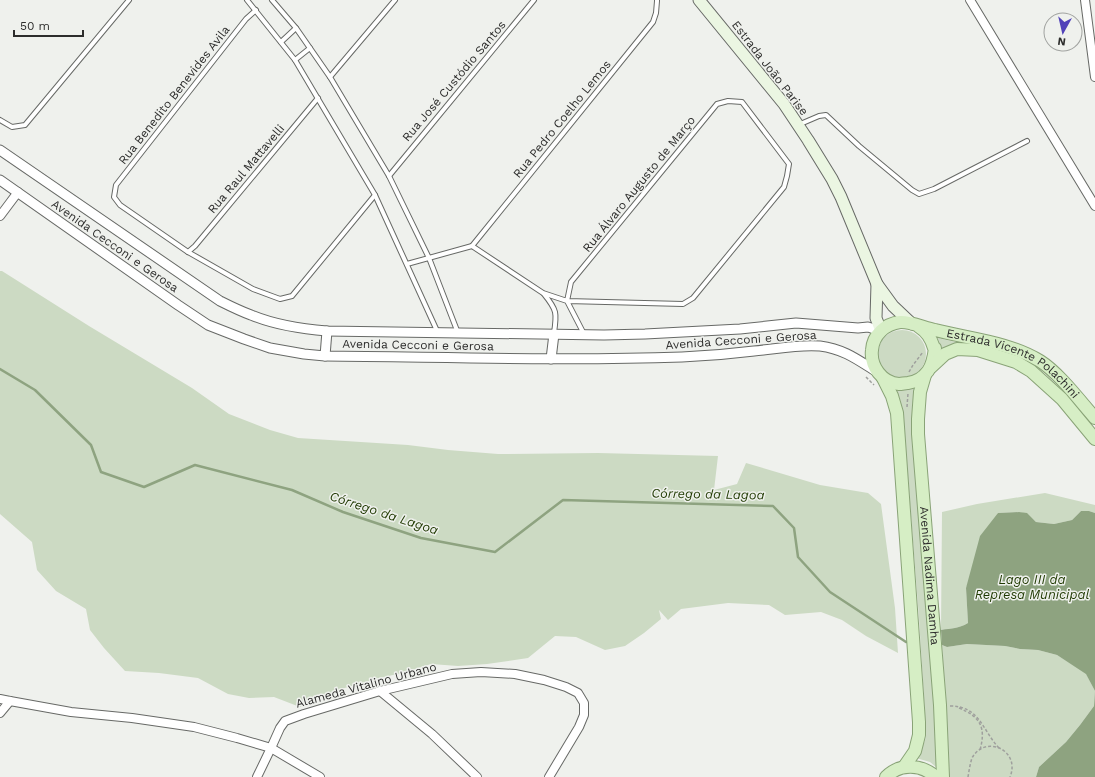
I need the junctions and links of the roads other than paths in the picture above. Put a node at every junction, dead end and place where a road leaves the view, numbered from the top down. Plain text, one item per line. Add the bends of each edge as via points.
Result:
1 (128, 0) edge
2 (247, 0) edge
3 (272, 0) edge
4 (395, 0) edge
5 (534, 0) edge
6 (656, 0) edge
7 (700, 0) edge
8 (970, 0) edge
9 (1085, 0) edge
10 (256, 10) junction
11 (296, 28) junction
12 (281, 42) junction
13 (310, 48) junction
14 (295, 60) junction
15 (1095, 76) edge
16 (330, 77) junction
17 (318, 98) junction
18 (0, 120) edge
19 (798, 125) junction
20 (1027, 141) dead end
21 (0, 150) edge
22 (389, 176) junction
23 (0, 180) edge
24 (18, 192) junction
25 (375, 195) junction
26 (1095, 206) edge
27 (0, 216) edge
28 (472, 246) junction
29 (188, 252) junction
30 (429, 258) junction
31 (407, 264) junction
32 (877, 284) junction
33 (543, 293) junction
34 (566, 301) junction
35 (872, 323) junction
36 (915, 325) junction
37 (327, 331) junction
38 (881, 331) junction
39 (438, 333) junction
40 (458, 333) junction
41 (554, 334) junction
42 (584, 334) junction
43 (325, 356) junction
44 (552, 359) junction
45 (928, 371) junction
46 (881, 376) junction
47 (1095, 418) edge
48 (1095, 439) edge
49 (380, 691) junction
50 (0, 698) edge
51 (10, 701) junction
52 (0, 713) edge
53 (271, 748) junction
54 (904, 767) junction
55 (257, 777) edge
56 (320, 777) edge
57 (477, 777) edge
58 (549, 777) edge
59 (886, 777) edge
60 (936, 777) edge
61 (943, 777) edge

1 - 18 lane via 25,125 12,127
2 - 10 lane
3 - 11 lane
4 - 16 lane
5 - 22 lane, Rua José Custódio Santos
6 - 28 lane, Rua Pedro Coelho Lemos via 653,22
7 - 19 main road, Estrada João Parise
8 - 26 street
9 - 15 street
10 - 12 lane
10 - 29 lane, Rua Benedito Benevides Avila via 246,19 116,185 114,197 120,205
11 - 12 lane
11 - 13 lane
12 - 14 lane
13 - 14 lane
13 - 16 lane
14 - 17 lane
16 - 22 lane
17 - 25 lane
17 - 29 lane, Rua Raul Mattavelli
19 - 20 lane via 826,114 859,146 919,194 934,189
19 - 32 main road, Estrada João Parise via 832,179
21 - 37 street, Avenida Cecconi e Gerosa via 220,301 252,316 305,329
22 - 30 lane
23 - 24 street, Avenida Cecconi e Gerosa
24 - 27 street
24 - 43 street, Avenida Cecconi e Gerosa via 208,324 270,348
25 - 29 lane via 292,296 280,299 253,289
25 - 31 lane
28 - 30 lane
28 - 33 lane
30 - 31 lane
30 - 40 lane
31 - 39 lane
32 - 35 main road, Estrada João Parise
32 - 36 main road, Estrada João Parise via 893,306
33 - 34 lane
33 - 41 lane via 555,311
34 - 34 lane, Rua Álvaro Augusto de Março via 683,304 693,298 784,187 787,176 788,164 742,102 728,101 717,104 571,282
34 - 42 lane
35 - 38 main road, Estrada João Parise
35 - 42 street, Avenida Cecconi e Gerosa via 852,327 796,323 733,330
36 - 38 main road, Estrada Vicente Polachini via 899,322 886,326
36 - 45 main road, Avenida Nadima Damha via 924,330 935,348
36 - 47 main road, Estrada Vicente Polachini via 1022,352 1041,362
37 - 39 street, Avenida Cecconi e Gerosa
37 - 43 street
38 - 46 main road, Avenida Nadima Damha via 874,342 871,355 872,362
39 - 40 street, Avenida Cecconi e Gerosa
40 - 41 street, Avenida Cecconi e Gerosa
41 - 42 street, Avenida Cecconi e Gerosa
41 - 44 street
43 - 44 street, Avenida Cecconi e Gerosa
44 - 46 street, Avenida Cecconi e Gerosa via 682,356 819,346 836,349 851,356
45 - 46 main road, Estrada Vicente Polachini via 913,383 894,383
45 - 48 main road, Estrada Vicente Polachini via 945,354 957,349 978,350 1016,362 1031,371 1062,399
45 - 61 main road, Avenida Nadima Damha via 920,392 918,434 940,705
46 - 54 main road, Avenida Nadima Damha via 892,396 897,413 919,722 915,751
49 - 53 street, Alameda Vitalino Urbano via 285,721
49 - 57 street via 432,734
49 - 58 street, Alameda Vitalino Urbano via 452,674 481,672 515,674 544,680 578,693 584,703 584,715
50 - 51 street
51 - 52 street
51 - 53 street via 70,712 194,727
53 - 55 street, Alameda Vitalino Urbano
53 - 56 street
54 - 59 main road
54 - 60 main road via 922,768

